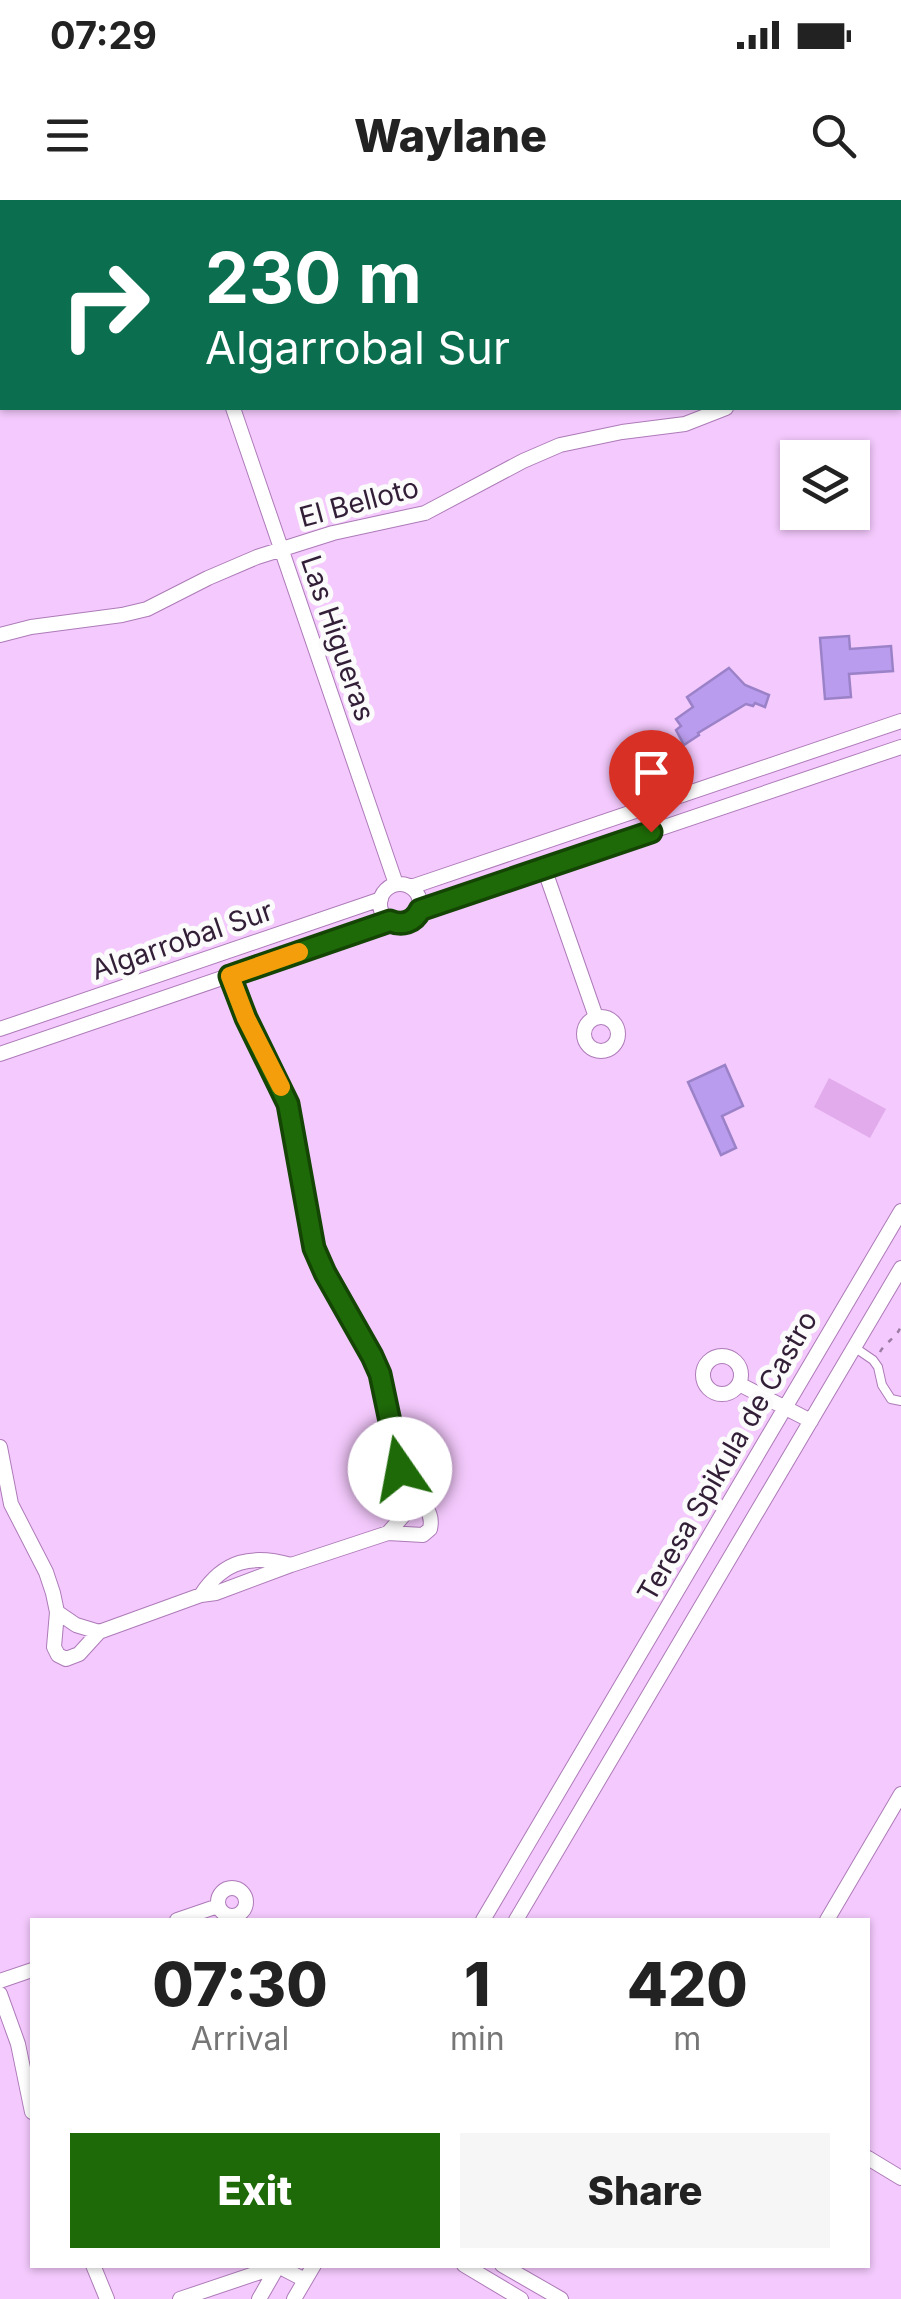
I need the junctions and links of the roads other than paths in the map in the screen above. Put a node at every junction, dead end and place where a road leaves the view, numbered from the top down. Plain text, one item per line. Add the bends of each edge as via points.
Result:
1 (234, 410) edge
2 (721, 410) edge
3 (281, 548) junction
4 (0, 634) edge
5 (901, 721) edge
6 (901, 747) edge
7 (544, 868) junction
8 (404, 886) junction
9 (381, 899) junction
10 (420, 910) junction
11 (390, 921) junction
12 (230, 976) junction
13 (596, 1018) dead end
14 (0, 1029) edge
15 (0, 1054) edge
16 (901, 1211) edge
17 (901, 1268) edge
18 (854, 1348) junction
19 (739, 1384) dead end
20 (901, 1402) edge
21 (784, 1407) junction
22 (811, 1421) junction
23 (0, 1447) edge
24 (410, 1495) junction
25 (388, 1534) junction
26 (57, 1612) junction
27 (98, 1632) junction
28 (598, 1726) junction
29 (622, 1741) junction
30 (901, 1794) edge
31 (218, 1906) dead end
32 (183, 1918) edge
33 (484, 1918) edge
34 (517, 1918) edge
35 (828, 1918) edge
36 (30, 1971) edge
37 (0, 1981) edge
38 (0, 1994) edge
39 (30, 2102) edge
40 (870, 2159) edge
41 (901, 2178) edge
42 (94, 2268) edge
43 (272, 2268) edge
44 (277, 2268) edge
45 (282, 2268) edge
46 (312, 2268) edge
47 (469, 2268) edge
48 (507, 2268) edge
49 (306, 2280) junction
50 (106, 2299) edge
51 (180, 2299) edge
52 (259, 2299) edge
53 (294, 2299) edge
54 (521, 2299) edge
55 (561, 2299) edge

1 - 3 street, Las Higueras
2 - 3 street, El Belloto via 686,424 560,445 424,513
3 - 4 street, El Belloto via 134,613
3 - 8 street, Las Higueras
5 - 8 street
6 - 7 street
7 - 10 street
7 - 13 street
8 - 9 street via 386,890
8 - 10 street via 418,894
9 - 11 street
9 - 14 street, Algarrobal Sur
10 - 11 street via 410,922
11 - 12 street, Algarrobal Sur
12 - 15 street, Algarrobal Sur
12 - 24 street via 288,1104 314,1248 380,1374
16 - 21 street, Teresa Spikula de Castro
17 - 18 street, Teresa Spikula de Castro
18 - 20 lane via 874,1362 882,1386
18 - 22 street, Teresa Spikula de Castro
19 - 21 street
21 - 22 street
21 - 28 street, Teresa Spikula de Castro
22 - 29 street, Teresa Spikula de Castro
23 - 26 street via 11,1504 46,1572
24 - 25 street
24 - 25 street via 429,1512 430,1529 419,1536
25 - 27 street via 291,1565 262,1558 242,1562 201,1595
26 - 27 street
26 - 27 street via 53,1642 62,1658 75,1657
28 - 29 street
28 - 33 street, Teresa Spikula de Castro
29 - 34 street, Teresa Spikula de Castro
30 - 35 street
31 - 32 street
36 - 37 street
38 - 39 street
40 - 41 street
42 - 50 street
43 - 51 street
44 - 52 street
45 - 49 street
46 - 49 street
47 - 54 street
48 - 55 street
49 - 53 street

